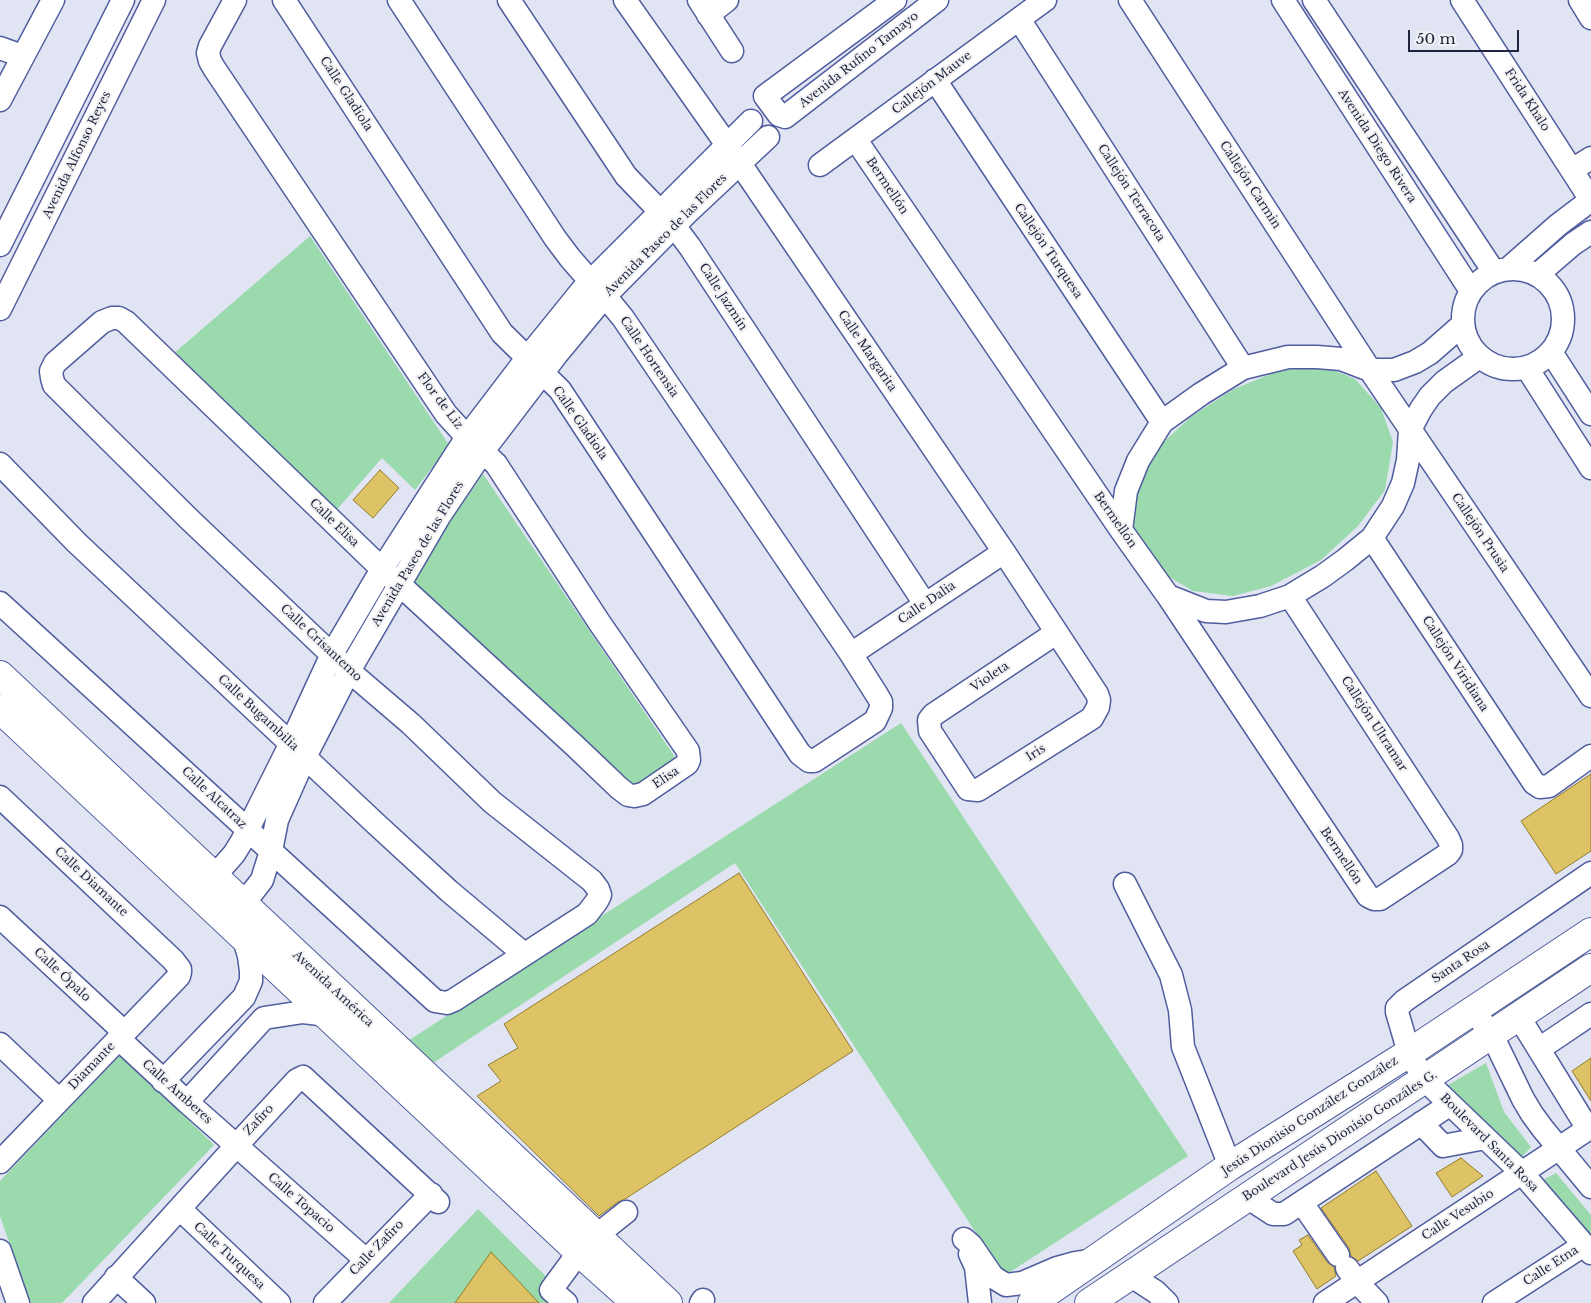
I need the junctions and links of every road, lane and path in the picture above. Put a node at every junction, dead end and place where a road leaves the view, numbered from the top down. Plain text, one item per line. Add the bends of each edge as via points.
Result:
1 (53, 0) edge
2 (123, 0) edge
3 (154, 0) edge
4 (235, 0) edge
5 (284, 0) edge
6 (399, 0) edge
7 (509, 0) edge
8 (625, 0) edge
9 (727, 0) edge
10 (895, 0) edge
11 (937, 0) edge
12 (1045, 0) edge
13 (1130, 0) edge
14 (1283, 0) edge
15 (1314, 0) edge
16 (1462, 0) edge
17 (1580, 0) edge
18 (704, 7) edge
19 (1591, 18) edge
20 (1019, 19) junction
21 (0, 48) edge
22 (732, 52) dead end
23 (22, 56) junction
24 (935, 80) junction
25 (0, 100) edge
26 (751, 121) dead end
27 (768, 137) dead end
28 (856, 140) junction
29 (733, 153) junction
30 (1591, 158) edge
31 (820, 165) dead end
32 (1572, 170) junction
33 (1591, 200) edge
34 (668, 220) junction
35 (1591, 232) edge
36 (0, 245) edge
37 (1501, 270) junction
38 (1537, 275) junction
39 (598, 289) junction
40 (1471, 291) junction
41 (0, 310) edge
42 (1462, 325) junction
43 (1551, 352) junction
44 (528, 357) junction
45 (1479, 357) junction
46 (1243, 368) junction
47 (1527, 368) junction
48 (1370, 370) junction
49 (543, 373) junction
50 (54, 385) joint
51 (1591, 414) edge
52 (1162, 422) junction
53 (1410, 430) junction
54 (475, 444) junction
55 (0, 464) edge
56 (1591, 468) edge
57 (1121, 530) junction
58 (1372, 538) junction
59 (1004, 552) junction
60 (390, 576) junction
61 (1168, 596) junction
62 (1290, 596) junction
63 (0, 603) edge
64 (925, 604) junction
65 (1056, 633) junction
66 (332, 654) junction
67 (851, 654) junction
68 (349, 671) junction
69 (0, 675) edge
70 (1591, 696) edge
71 (1098, 707) joint
72 (0, 708) edge
73 (875, 721) joint
74 (686, 748) joint
75 (298, 750) junction
76 (1591, 756) edge
77 (968, 790) joint
78 (628, 795) joint
79 (0, 797) edge
80 (248, 830) junction
81 (271, 852) junction
82 (1591, 873) edge
83 (1125, 884) dead end
84 (206, 886) junction
85 (1374, 899) joint
86 (0, 917) edge
87 (238, 921) junction
88 (1591, 932) edge
89 (524, 954) junction
90 (1591, 968) edge
91 (180, 969) joint
92 (244, 997) junction
93 (1473, 1010) junction
94 (1591, 1014) edge
95 (328, 1016) junction
96 (1519, 1017) junction
97 (264, 1018) junction
98 (121, 1035) junction
99 (1492, 1035) junction
100 (205, 1038) junction
101 (0, 1044) edge
102 (1539, 1049) junction
103 (1409, 1053) junction
104 (226, 1058) junction
105 (414, 1080) junction
106 (1425, 1080) junction
107 (163, 1081) junction
108 (59, 1100) junction
109 (187, 1102) junction
110 (1449, 1105) junction
111 (1421, 1123) junction
112 (1590, 1128) edge
113 (1485, 1138) junction
114 (236, 1146) junction
115 (1559, 1148) junction
116 (0, 1162) edge
117 (1230, 1166) junction
118 (1522, 1173) junction
119 (1591, 1187) edge
120 (1247, 1197) junction
121 (434, 1198) joint
122 (1302, 1203) junction
123 (180, 1209) junction
124 (626, 1212) dead end
125 (588, 1244) junction
126 (1588, 1249) edge
127 (0, 1252) edge
128 (366, 1260) junction
129 (1091, 1261) junction
130 (1348, 1268) junction
131 (1130, 1275) junction
132 (116, 1277) junction
133 (551, 1298) edge
134 (18, 1303) edge
135 (94, 1303) edge
136 (144, 1303) edge
137 (279, 1303) edge
138 (325, 1303) edge
139 (636, 1303) edge
140 (668, 1303) edge
141 (980, 1303) edge
142 (1032, 1303) edge
143 (1089, 1303) edge
144 (1167, 1303) edge
145 (1325, 1303) edge
146 (1378, 1303) edge
147 (1494, 1303) edge

1 - 23 street
2 - 36 street
3 - 41 street, Avenida Alfonso Reyes
4 - 54 street, Flor de Liz via 210,46 210,62 446,414
5 - 44 street, Calle Gladiola via 502,333
6 - 39 street, Calle Hortensia via 555,238
7 - 34 street, Calle Jazmín via 626,176
8 - 29 street, Calle Margarita
9 - 18 street
10 - 11 street, Avenida Rufino Tamayo via 765,96 781,117
12 - 20 street, Callejón Mauve
13 - 48 street, Callejón Carmin
14 - 40 street, Avenida Diego Rivera
15 - 37 street
16 - 32 street, Frida Khalo
17 - 19 street
18 - 22 street
20 - 24 street, Callejón Mauve
20 - 46 street, Callejón Terracota
21 - 23 street
23 - 25 street
24 - 28 street, Callejón Mauve
24 - 52 street, Callejón Turquesa
26 - 29 street
27 - 29 street
28 - 31 street, Callejón Mauve
28 - 57 street, Bermellón
29 - 34 street, Avenida Paseo de las Flores
29 - 59 street, Calle Margarita
30 - 32 street
32 - 33 street, Frida Khalo
33 - 37 street
34 - 39 street, Avenida Paseo de las Flores
34 - 64 street, Calle Jazmín via 690,247
35 - 38 street
37 - 38 street via 1523,270
37 - 40 street via 1477,283
38 - 43 street via 1558,296 1562,310 1563,326
39 - 44 street, Avenida Paseo de las Flores
39 - 49 street, Avenida Paseo de las Flores
39 - 67 street, Calle Hortensia via 622,318
40 - 42 street via 1465,302
42 - 45 street via 1465,337
42 - 48 street via 1415,362 1394,370
43 - 47 street
43 - 51 street
44 - 49 street, Calle Gladiola
44 - 54 street, Avenida Paseo de las Flores
45 - 47 street via 1510,370
45 - 53 street via 1430,396
46 - 48 street via 1288,358 1317,357 1341,359
46 - 52 street
47 - 56 street
48 - 53 street, Callejón Prusia
49 - 54 street, Avenida Paseo de las Flores
49 - 73 street, Calle Gladiola via 560,390 800,754 814,761
50 - 60 street, Calle Elisa via 51,371 55,363 102,322 119,318
50 - 66 street, Calle Crisantemo
52 - 57 street via 1138,461 1126,491
53 - 58 street via 1403,483 1393,506
53 - 70 street, Callejón Prusia
54 - 60 street, Avenida Paseo de las Flores
54 - 74 street, Flor de Liz via 496,464
55 - 75 street, Calle Bugambilia via 78,543
57 - 61 street, Bermellón
58 - 62 street via 1323,576
58 - 76 street, Callejón Viridiana via 1534,783 1540,787 1549,786
59 - 64 street, Calle Dalia
59 - 65 street, Calle Margarita
60 - 66 street, Avenida Paseo de las Flores
60 - 68 street, Avenida Paseo de las Flores
60 - 78 street, Calle Elisa
61 - 62 street via 1206,611 1226,612
61 - 85 street, Bermellón via 1368,896
62 - 85 street, Callejón Ultramar via 1451,845 1448,854 1380,899
63 - 80 street, Calle Alcatraz
64 - 67 street, Calle Dalia
65 - 71 street, Calle Margarita via 1098,694
65 - 77 street, Violeta via 929,720 930,731
66 - 68 street, Calle Crisantemo
66 - 75 street, Avenida Paseo de las Flores
67 - 73 street, Calle Hortensia via 880,702 880,713
68 - 75 street, Avenida Paseo de las Flores
68 - 89 street, Calle Crisantemo via 492,802 598,889 597,901 586,914
69 - 84 main road, Avenida América
71 - 77 street, Iris via 1092,718 978,790
72 - 84 main road, Avenida América
74 - 78 street, Elisa via 690,755 687,764 642,794
75 - 80 street, Avenida Paseo de las Flores
75 - 81 street, Avenida Paseo de las Flores
75 - 89 street, Calle Bugambilia via 450,891
79 - 91 street, Calle Diamante
80 - 81 street, Calle Alcatraz
80 - 84 street, Avenida Paseo de las Flores via 234,854
81 - 87 street, Avenida Paseo de las Flores via 262,880
81 - 89 street, Calle Alcatraz via 435,1001 447,1003 454,1000
82 - 103 street, Santa Rosa via 1404,1001 1396,1012
83 - 117 street via 1170,975 1180,1010 1183,1047
84 - 87 main road, Avenida América
86 - 98 street, Calle Ópalo
87 - 92 street via 250,956 251,981
87 - 95 main road, Avenida América
87 - 105 main road, Avenida América
88 - 93 main road, Jesús Dionisio González González
90 - 96 main road, Boulevard Jesús Dionisio Gonzáles G.
91 - 98 street, Diamante via 179,976
92 - 97 street
92 - 100 street
93 - 99 street
93 - 103 main road, Jesús Dionisio González González
94 - 102 street
95 - 97 street via 303,1012
95 - 105 main road, Avenida América
96 - 99 main road, Boulevard Jesús Dionisio Gonzáles G.
96 - 102 street
97 - 104 street
98 - 107 street, Calle Amberes
98 - 108 street, Diamante
99 - 106 main road, Boulevard Jesús Dionisio Gonzáles G.
99 - 115 street via 1523,1099
100 - 104 street
100 - 107 street
101 - 108 street
102 - 112 street
103 - 106 street, Santa Rosa
103 - 117 main road, Jesús Dionisio González González
104 - 109 street
105 - 125 main road, Avenida América
106 - 110 street, Boulevard Santa Rosa
106 - 120 main road, Boulevard Jesús Dionisio Gonzáles G.
107 - 109 street, Calle Amberes
108 - 116 street, Diamante
109 - 114 street, Calle Amberes
110 - 111 street
110 - 113 street, Boulevard Santa Rosa
111 - 113 street via 1443,1146
111 - 122 street
112 - 115 street, Calle Vesubio
113 - 118 street, Boulevard Santa Rosa
114 - 121 street, Zafiro via 303,1077
114 - 123 street, Zafiro
114 - 128 street, Calle Topacio
115 - 118 street, Calle Vesubio
115 - 119 street
117 - 129 main road, Jesús Dionisio González González
118 - 126 street, Boulevard Santa Rosa
118 - 130 street, Calle Vesubio
120 - 122 street via 1280,1215
120 - 131 main road, Boulevard Jesús Dionisio Gonzáles G.
121 - 128 street, Calle Zafiro
122 - 130 street
123 - 132 street, Zafiro
123 - 137 street, Calle Turquesa
124 - 125 street
125 - 133 street
125 - 139 main road, Avenida América
125 - 140 main road, Avenida América
126 - 147 street, Calle Etna
127 - 134 street
128 - 138 street, Calle Zafiro
129 - 141 street via 1057,1268 1022,1283 1006,1285 993,1277 964,1239 976,1267
129 - 142 main road, Jesús Dionisio González González
130 - 145 street, Calle Vesubio
130 - 146 street
131 - 143 main road, Boulevard Jesús Dionisio Gonzáles G.
131 - 144 street
132 - 135 street, Zafiro
132 - 136 street

